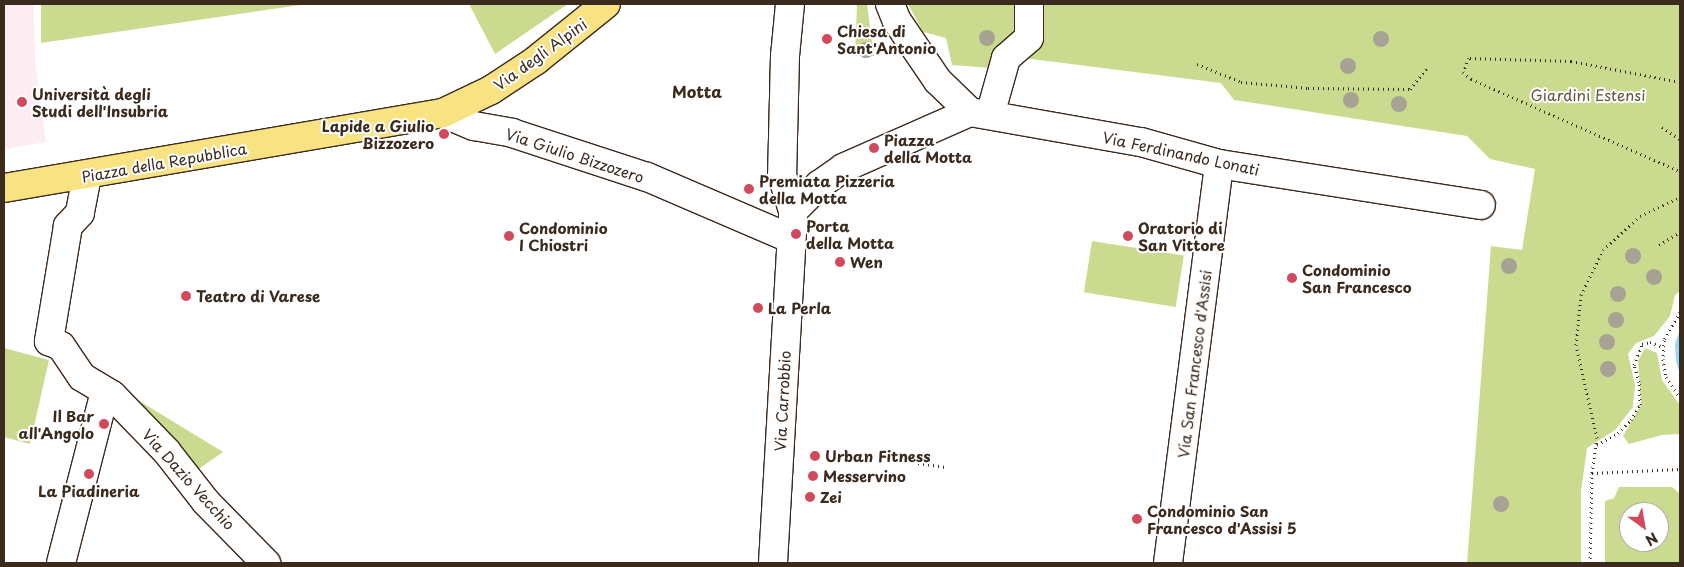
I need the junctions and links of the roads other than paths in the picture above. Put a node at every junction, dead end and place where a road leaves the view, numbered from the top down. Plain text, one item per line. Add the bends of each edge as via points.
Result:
1 (606, 4) edge
2 (790, 4) edge
3 (890, 4) edge
4 (1029, 4) edge
5 (443, 113) junction
6 (980, 114) junction
7 (1219, 164) junction
8 (87, 176) junction
9 (4, 188) edge
10 (1481, 205) dead end
11 (793, 211) junction
12 (789, 238) junction
13 (109, 393) junction
14 (61, 563) edge
15 (266, 563) edge
16 (772, 563) edge
17 (1168, 563) edge

1 - 5 main road, Via degli Alpini via 535,61 492,90
2 - 11 street via 785,56 782,175
3 - 6 street via 897,21 938,81
4 - 6 street via 1029,38 1006,58
5 - 8 main road, Piazza della Repubblica
5 - 12 street, Via Giulio Bizzozero via 474,126 512,133 646,177
6 - 7 street, Via Ferdinando Lonati via 1141,142
6 - 11 street via 843,168 819,185
7 - 10 street, Via Ferdinando Lonati
7 - 17 street, Via San Francesco d'Assisi
8 - 9 main road, Piazza della Repubblica
8 - 13 street, Via Dazio Vecchio via 80,213 68,226 49,342 61,346 82,377
11 - 12 street
12 - 16 street, Via Carrobbio
13 - 14 street
13 - 15 street, Via Dazio Vecchio via 167,452 206,502

